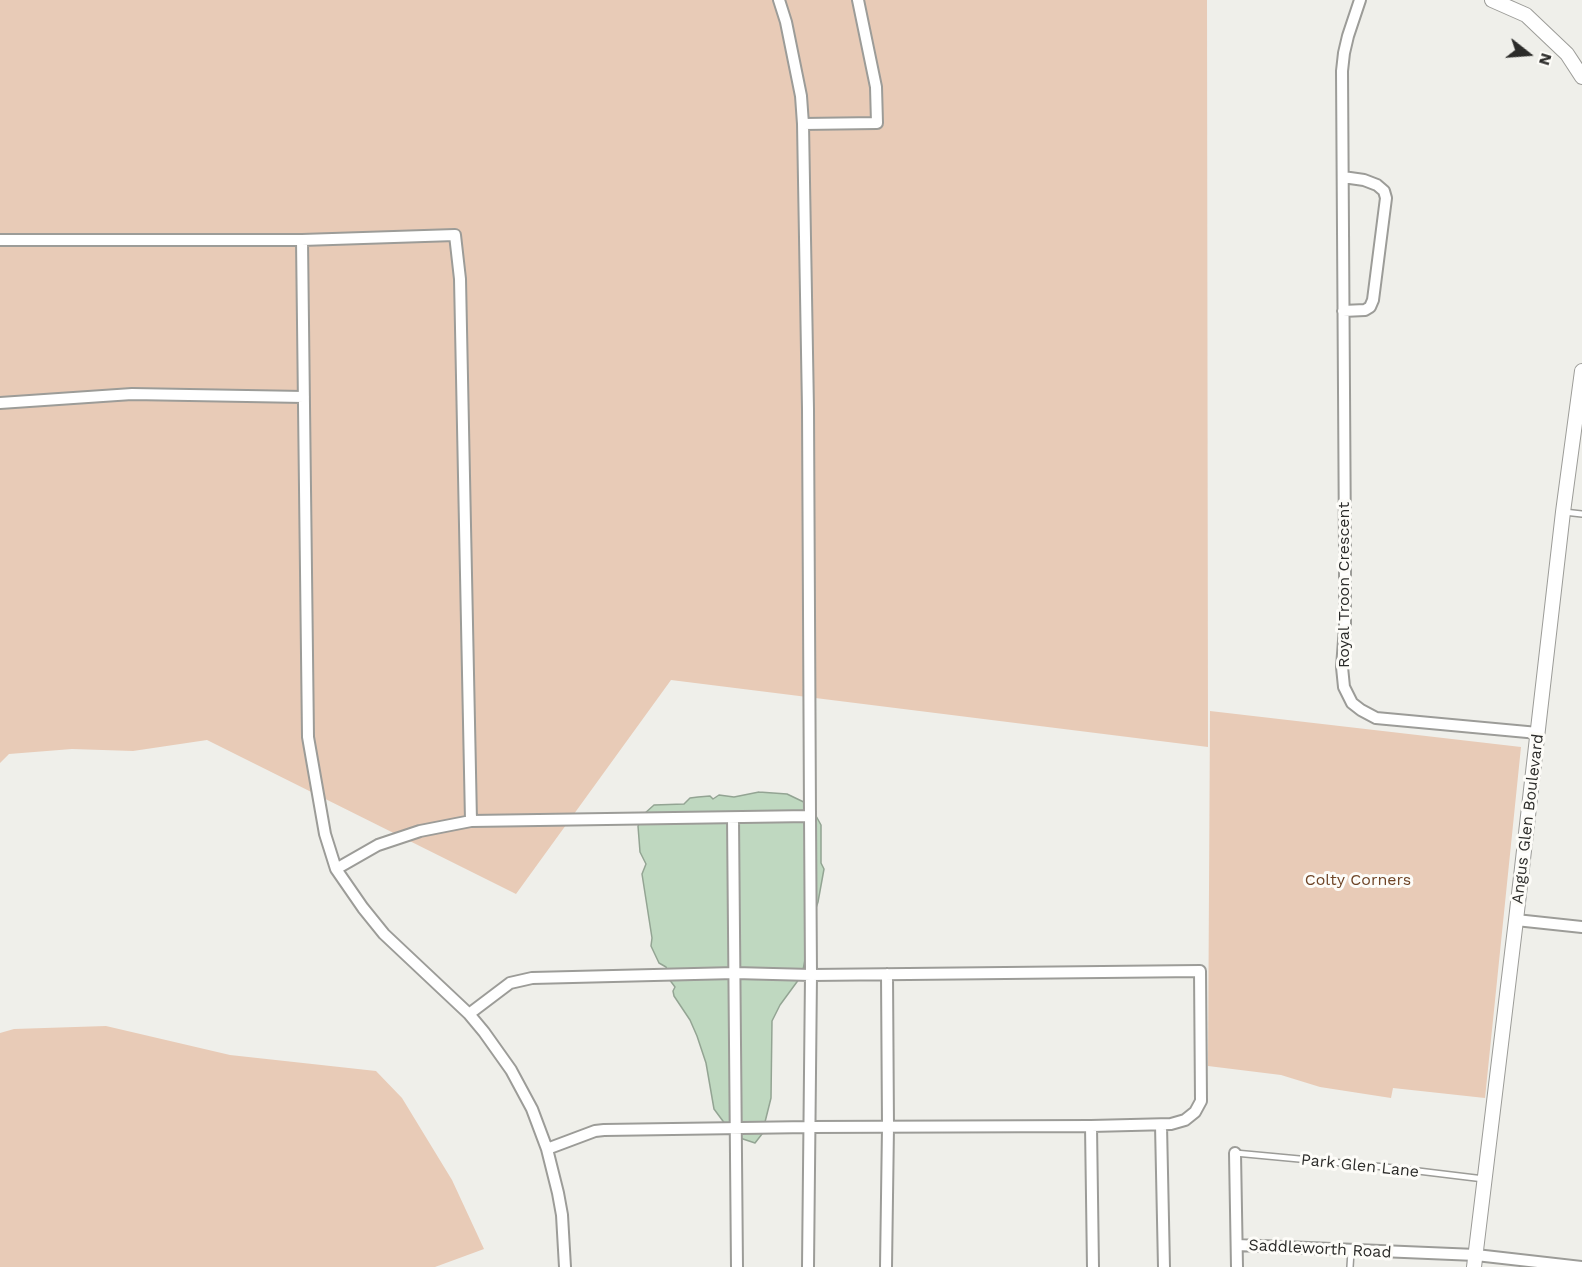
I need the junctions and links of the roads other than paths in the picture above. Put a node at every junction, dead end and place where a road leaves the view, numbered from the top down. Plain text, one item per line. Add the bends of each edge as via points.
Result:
1 (779, 0) edge
2 (858, 0) edge
3 (1360, 0) edge
4 (1492, 0) edge
5 (1582, 77) edge
6 (803, 124) junction
7 (1344, 177) junction
8 (0, 240) edge
9 (302, 240) junction
10 (1343, 311) junction
11 (1582, 371) edge
12 (304, 396) junction
13 (0, 403) edge
14 (1580, 405) edge
15 (1563, 512) junction
16 (1582, 514) edge
17 (1538, 733) junction
18 (810, 816) junction
19 (734, 818) junction
20 (471, 821) junction
21 (336, 869) junction
22 (1516, 920) junction
23 (1582, 927) edge
24 (735, 973) junction
25 (887, 974) junction
26 (812, 975) junction
27 (469, 1014) junction
28 (1161, 1125) junction
29 (1090, 1126) junction
30 (810, 1127) junction
31 (888, 1127) junction
32 (736, 1128) junction
33 (547, 1149) junction
34 (1235, 1153) joint
35 (1484, 1179) junction
36 (1237, 1245) junction
37 (1351, 1251) junction
38 (1475, 1261) edge
39 (566, 1267) edge
40 (737, 1267) edge
41 (808, 1267) edge
42 (886, 1267) edge
43 (1093, 1267) edge
44 (1164, 1267) edge
45 (1237, 1267) edge
46 (1350, 1267) edge
47 (1582, 1267) edge

1 - 6 street via 801,96
2 - 6 street via 876,87 877,123
3 - 7 street, Royal Troon Crescent via 1342,70
4 - 5 street via 1526,15 1567,54
6 - 18 street
7 - 10 street, Royal Troon Crescent
7 - 10 street via 1377,185 1386,198 1373,300 1365,310
8 - 9 street
9 - 12 street
9 - 20 street via 455,235 460,279
10 - 17 street, Royal Troon Crescent via 1344,687 1352,703 1376,717
11 - 14 street, Angus Glen Boulevard
12 - 13 street via 132,394
12 - 21 street via 308,737 325,834
14 - 15 street, Angus Glen Boulevard
15 - 16 lane
15 - 17 street, Angus Glen Boulevard
17 - 22 street, Angus Glen Boulevard
18 - 19 street
18 - 26 street
19 - 20 street
19 - 24 street
20 - 21 street via 420,831 378,845
21 - 27 street via 384,934
22 - 23 street
22 - 35 street, Angus Glen Boulevard
24 - 26 street
24 - 27 street via 532,978 510,983
24 - 32 street
25 - 26 street
25 - 28 street via 1200,971 1201,1101 1185,1120
25 - 31 street
26 - 30 street
27 - 33 street via 511,1070
28 - 29 street
28 - 44 street
29 - 31 street
29 - 43 street
30 - 31 street
30 - 32 street
30 - 41 street
31 - 42 street
32 - 33 street via 595,1131
32 - 40 street
33 - 39 street via 560,1204
34 - 35 lane, Park Glen Lane
34 - 36 street
35 - 38 street, Angus Glen Boulevard
36 - 37 street, Saddleworth Road
36 - 45 street
37 - 38 street, Saddleworth Road
37 - 46 lane
38 - 47 street, Saddleworth Road

